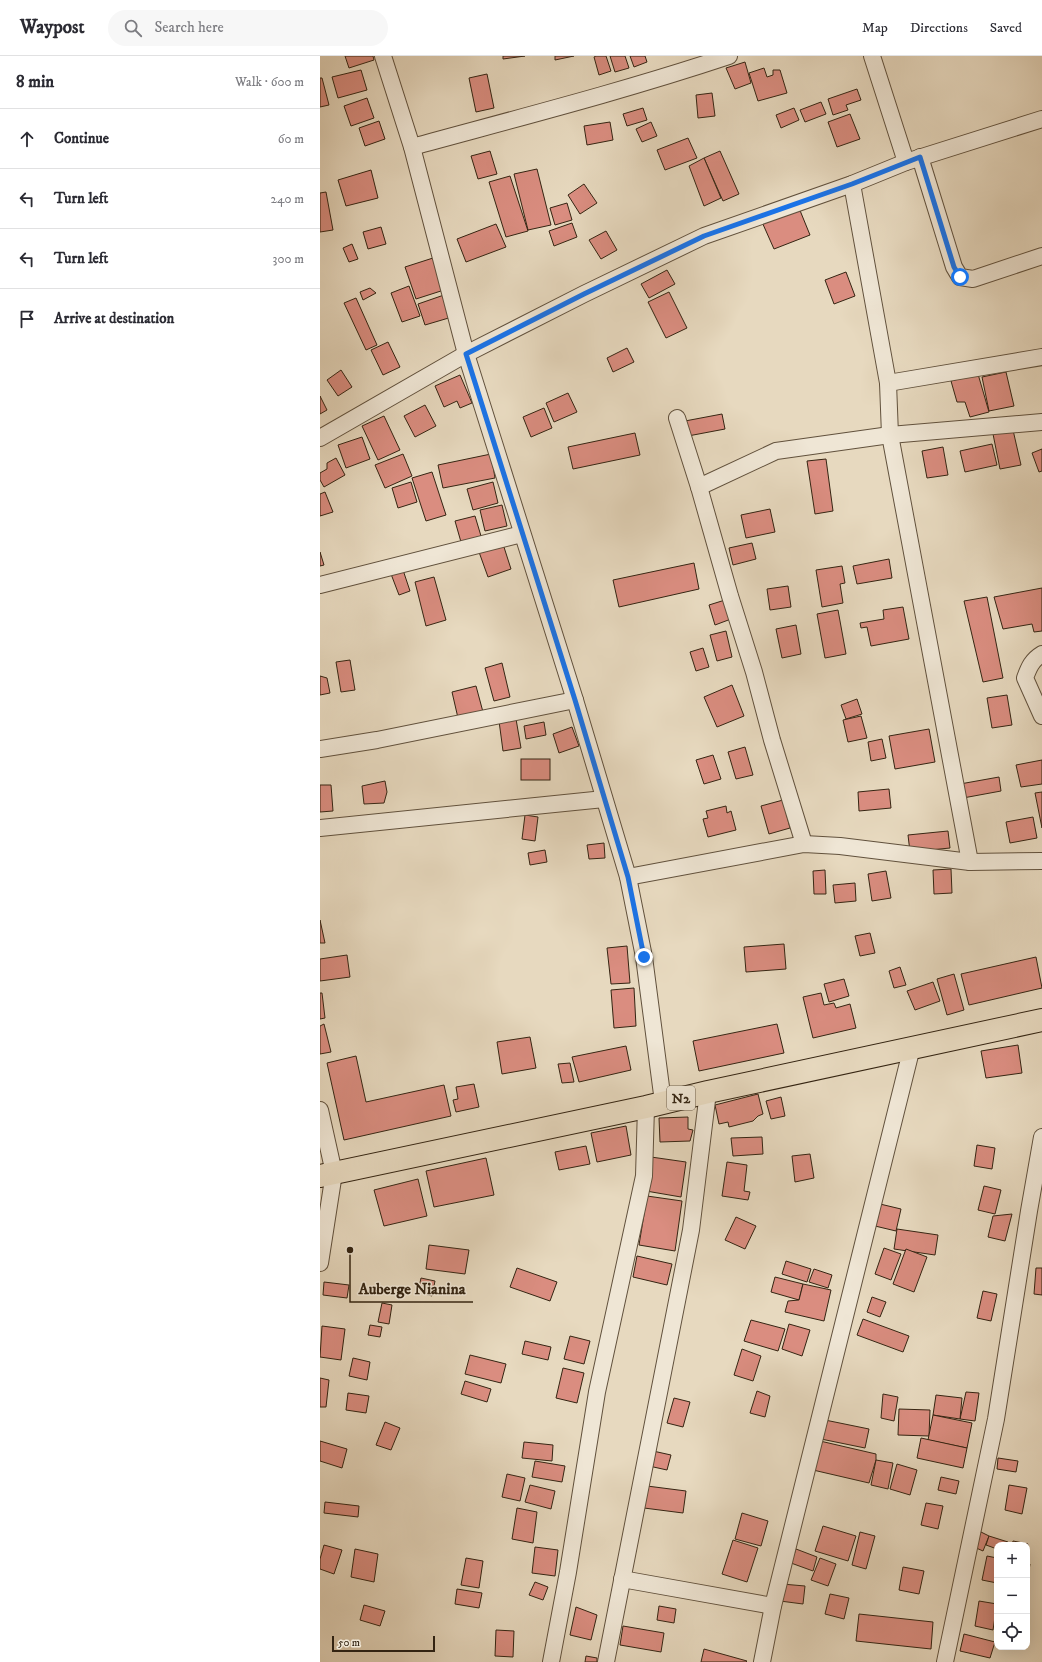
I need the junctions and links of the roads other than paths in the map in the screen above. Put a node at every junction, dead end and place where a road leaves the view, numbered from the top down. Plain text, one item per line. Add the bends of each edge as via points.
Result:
1 (383, 56) edge
2 (729, 56) edge
3 (872, 56) edge
4 (1042, 119) edge
5 (412, 147) junction
6 (913, 160) junction
7 (852, 184) junction
8 (1042, 256) edge
9 (466, 354) junction
10 (1042, 357) edge
11 (888, 383) junction
12 (677, 418) dead end
13 (1042, 422) edge
14 (890, 435) junction
15 (320, 438) edge
16 (699, 488) junction
17 (522, 534) junction
18 (320, 585) edge
19 (1042, 654) edge
20 (575, 700) junction
21 (1042, 716) edge
22 (320, 749) edge
23 (604, 799) junction
24 (320, 828) edge
25 (804, 844) junction
26 (1042, 861) edge
27 (970, 862) junction
28 (628, 877) junction
29 (1042, 1020) edge
30 (912, 1047) junction
31 (708, 1092) junction
32 (655, 1105) junction
33 (320, 1110) edge
34 (1042, 1137) edge
35 (327, 1174) edge
36 (320, 1263) edge
37 (622, 1579) junction
38 (773, 1606) junction
39 (551, 1662) edge
40 (606, 1662) edge
41 (762, 1662) edge
42 (946, 1662) edge

1 - 5 street
2 - 5 street via 589,100
3 - 6 street
4 - 6 street
5 - 9 street
6 - 7 street
6 - 8 street via 960,277 973,279
7 - 9 street via 704,236
7 - 11 street
9 - 15 street
9 - 17 street
10 - 11 street
11 - 14 street
12 - 16 street
13 - 14 street
14 - 16 street via 776,452
14 - 27 street
16 - 25 street
17 - 18 street
17 - 20 street
19 - 21 street via 1035,658 1025,678
20 - 22 street
20 - 23 street
23 - 24 street
23 - 28 street
25 - 27 street
25 - 28 street
26 - 27 street
28 - 32 street via 644,957
29 - 30 highway, N2
30 - 31 highway, N2
30 - 38 street
31 - 32 highway, N2
31 - 37 street via 691,1230
32 - 35 highway, N2
32 - 39 street via 644,1176 597,1392
33 - 35 street
34 - 42 street via 996,1419
35 - 36 street
37 - 38 street
37 - 40 street
38 - 41 street

